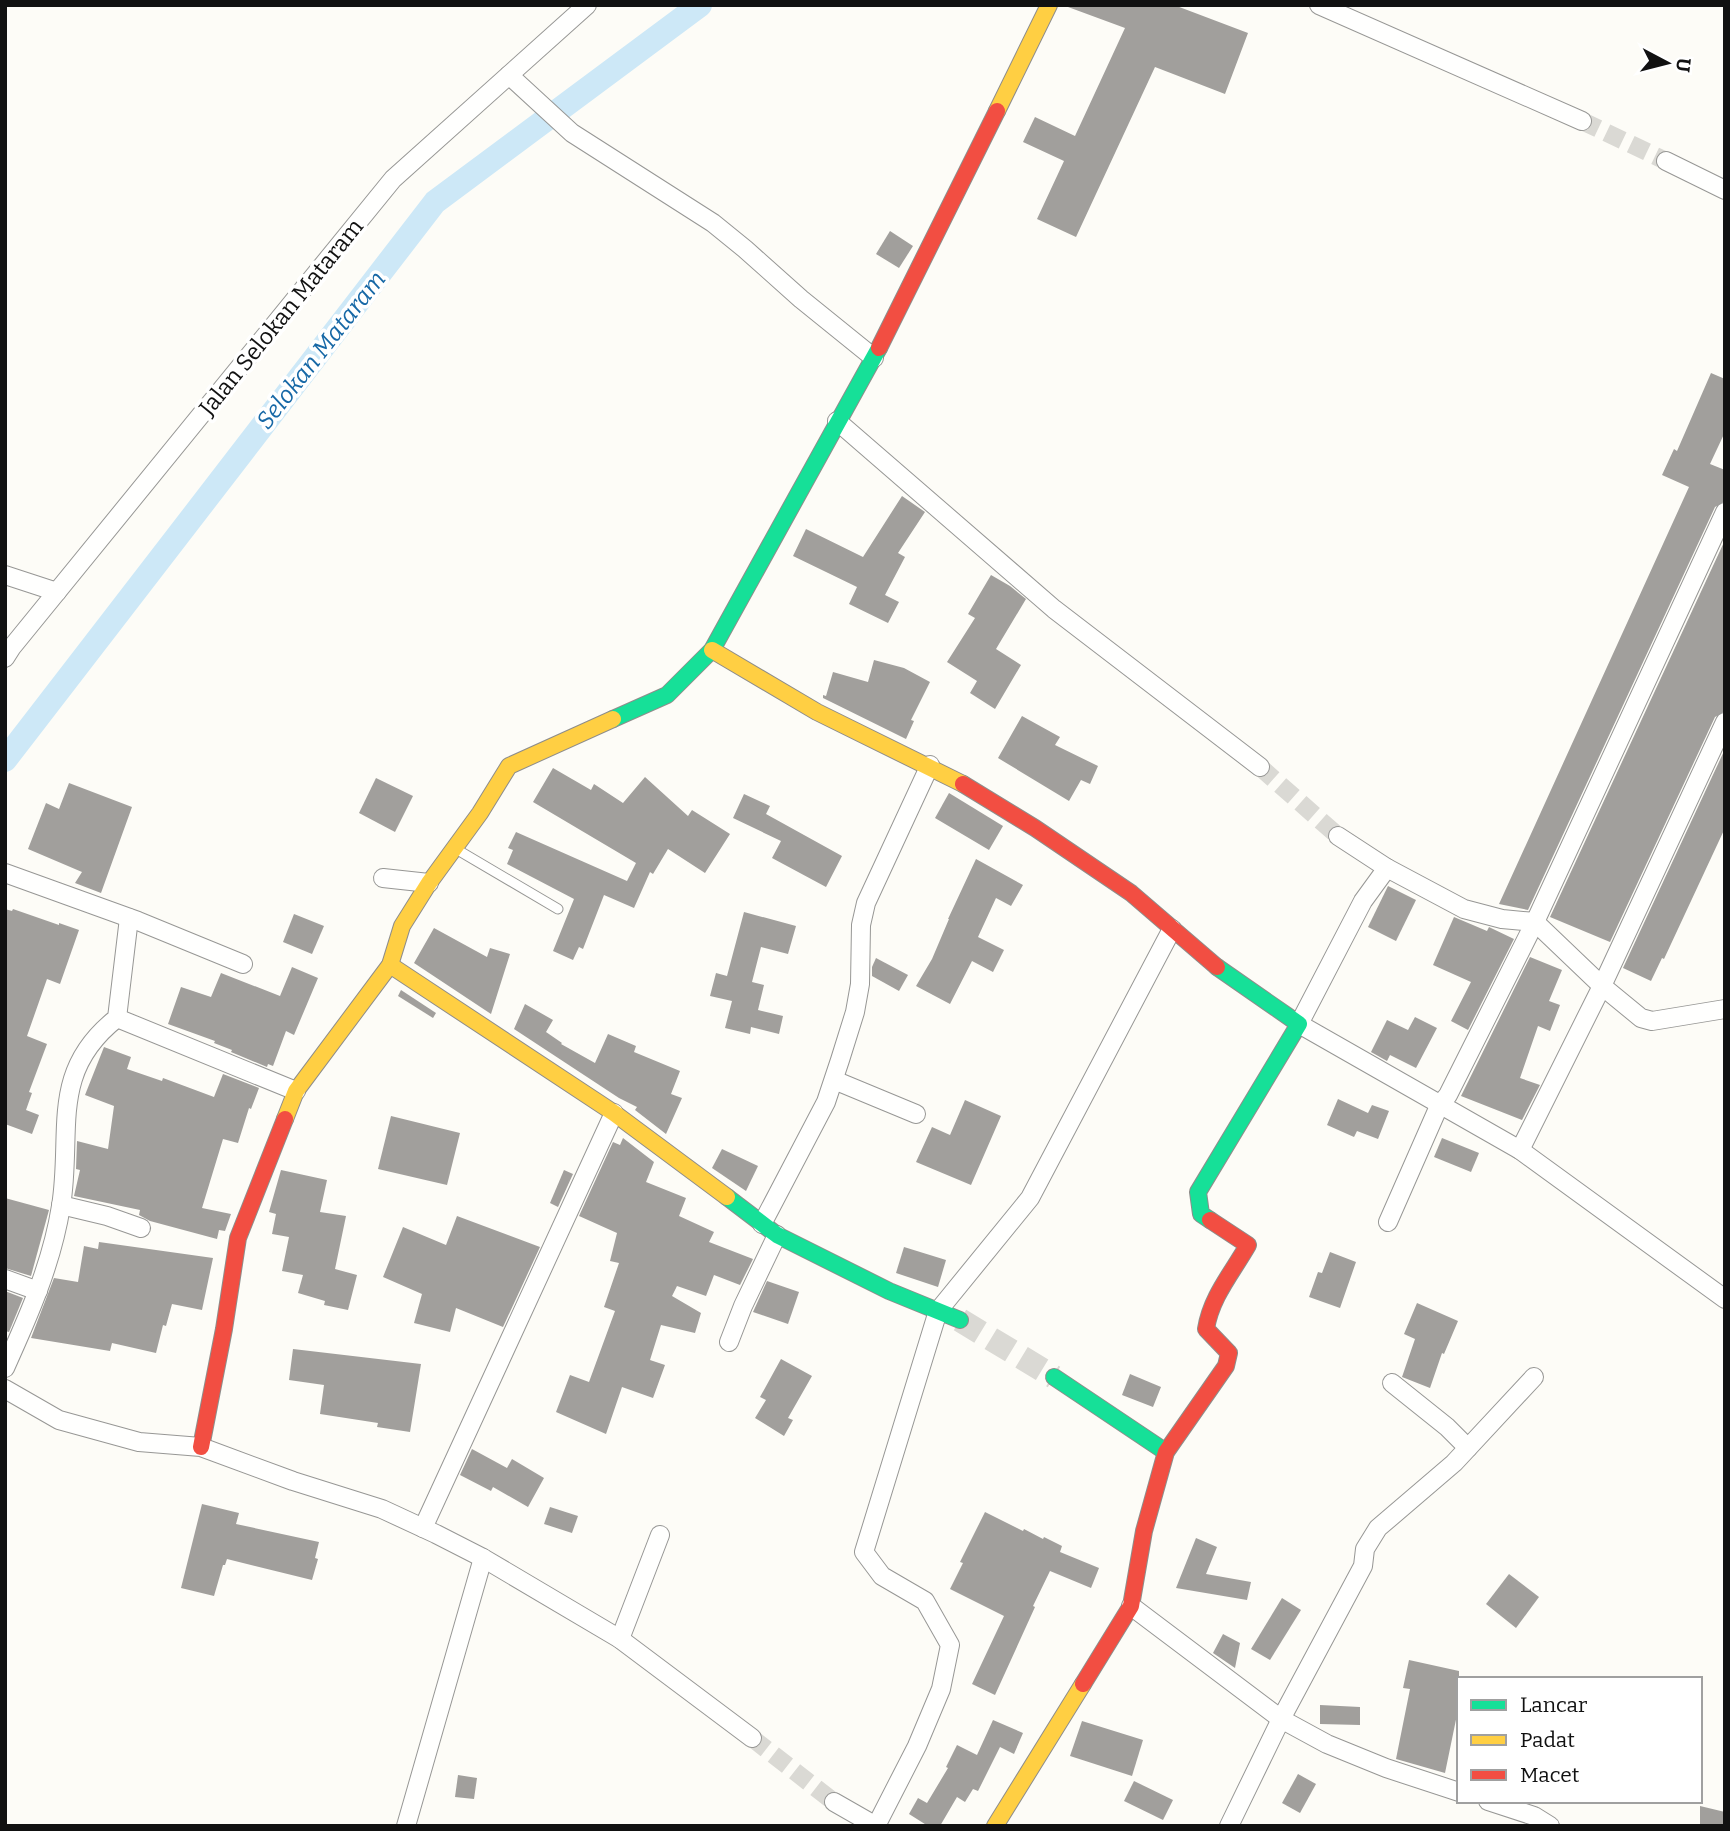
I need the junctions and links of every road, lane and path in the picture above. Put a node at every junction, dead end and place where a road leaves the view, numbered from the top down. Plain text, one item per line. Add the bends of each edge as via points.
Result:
1 (587, 5) edge
2 (1049, 5) edge
3 (1319, 5) edge
4 (509, 75) junction
5 (1581, 121) tunnel mouth
6 (1667, 161) tunnel mouth
7 (1725, 190) edge
8 (874, 358) junction
9 (837, 421) junction
10 (1725, 512) edge
11 (5, 575) edge
12 (57, 592) junction
13 (712, 650) junction
14 (5, 658) edge
15 (1725, 722) edge
16 (930, 765) junction
17 (1260, 767) tunnel mouth
18 (1338, 836) tunnel mouth
19 (454, 848) junction
20 (1387, 868) junction
21 (5, 873) edge
22 (383, 878) dead end
23 (429, 883) junction
24 (558, 909) dead end
25 (129, 918) junction
26 (1535, 922) junction
27 (1172, 929) junction
28 (243, 964) dead end
29 (390, 965) junction
30 (1602, 986) junction
31 (1725, 1009) edge
32 (117, 1018) junction
33 (1299, 1024) junction
34 (834, 1080) junction
35 (296, 1091) junction
36 (1439, 1106) junction
37 (614, 1113) junction
38 (916, 1114) dead end
39 (1520, 1150) junction
40 (61, 1205) junction
41 (1388, 1222) dead end
42 (762, 1224) junction
43 (141, 1228) dead end
44 (777, 1235) junction
45 (5, 1279) edge
46 (38, 1291) junction
47 (1725, 1299) edge
48 (938, 1311) junction
49 (960, 1320) tunnel mouth
50 (729, 1342) dead end
51 (5, 1368) edge
52 (1055, 1377) tunnel mouth
53 (1534, 1377) dead end
54 (1392, 1383) dead end
55 (5, 1389) edge
56 (201, 1447) junction
57 (1468, 1448) junction
58 (1166, 1452) junction
59 (423, 1528) junction
60 (660, 1535) dead end
61 (483, 1558) junction
62 (1131, 1606) junction
63 (620, 1639) junction
64 (1281, 1719) junction
65 (752, 1738) tunnel mouth
66 (1457, 1791) edge
67 (834, 1802) tunnel mouth
68 (1500, 1803) edge
69 (1537, 1809) edge
70 (406, 1826) edge
71 (876, 1826) edge
72 (995, 1826) edge
73 (1229, 1826) edge
74 (1550, 1826) edge

1 - 4 street, Jalan Selokan Mataram
2 - 8 street
3 - 5 street
4 - 8 street via 572,133 713,223
4 - 12 street, Jalan Selokan Mataram via 393,179
6 - 7 street
8 - 9 street
9 - 13 street
9 - 17 street via 1054,609
10 - 26 street
11 - 12 street
12 - 14 street, Jalan Selokan Mataram
13 - 16 street via 817,712
13 - 19 street via 667,695 509,766
15 - 30 street
16 - 27 street via 1046,835 1131,893
16 - 34 street via 866,903 855,1012
18 - 20 street
19 - 23 street
19 - 24 lane
20 - 26 street via 1464,909
20 - 33 street via 1363,901
21 - 25 street
22 - 23 street
23 - 29 street via 402,926
25 - 28 street
25 - 32 street
26 - 30 street
26 - 36 street
27 - 33 street
27 - 48 street via 1030,1198
29 - 35 street
29 - 37 street
30 - 31 street via 1647,1021
30 - 39 street
32 - 35 street
32 - 40 street via 86,1048 70,1086
33 - 36 street
33 - 58 street via 1198,1192 1201,1214 1248,1245 1207,1315 1206,1329 1229,1353 1226,1366
34 - 38 street
34 - 42 street via 827,1102
35 - 56 street via 239,1238
36 - 39 street
36 - 41 street
37 - 42 street
37 - 59 street
39 - 47 street
40 - 43 street
40 - 46 street
42 - 44 street
44 - 48 street
44 - 50 street
45 - 46 street
46 - 51 street
48 - 49 street
48 - 71 street via 864,1552 881,1576 925,1601 950,1645 941,1689
52 - 58 street
53 - 57 street
54 - 57 street
55 - 56 street via 60,1420 139,1442
56 - 59 street via 382,1509
57 - 64 street via 1378,1528 1365,1549 1363,1566
58 - 62 street via 1144,1531
59 - 61 street
60 - 63 street
61 - 63 street
61 - 70 street
62 - 64 street
62 - 72 street
63 - 65 street
64 - 66 street via 1327,1744
64 - 73 street
67 - 71 street
68 - 69 street
69 - 74 street

